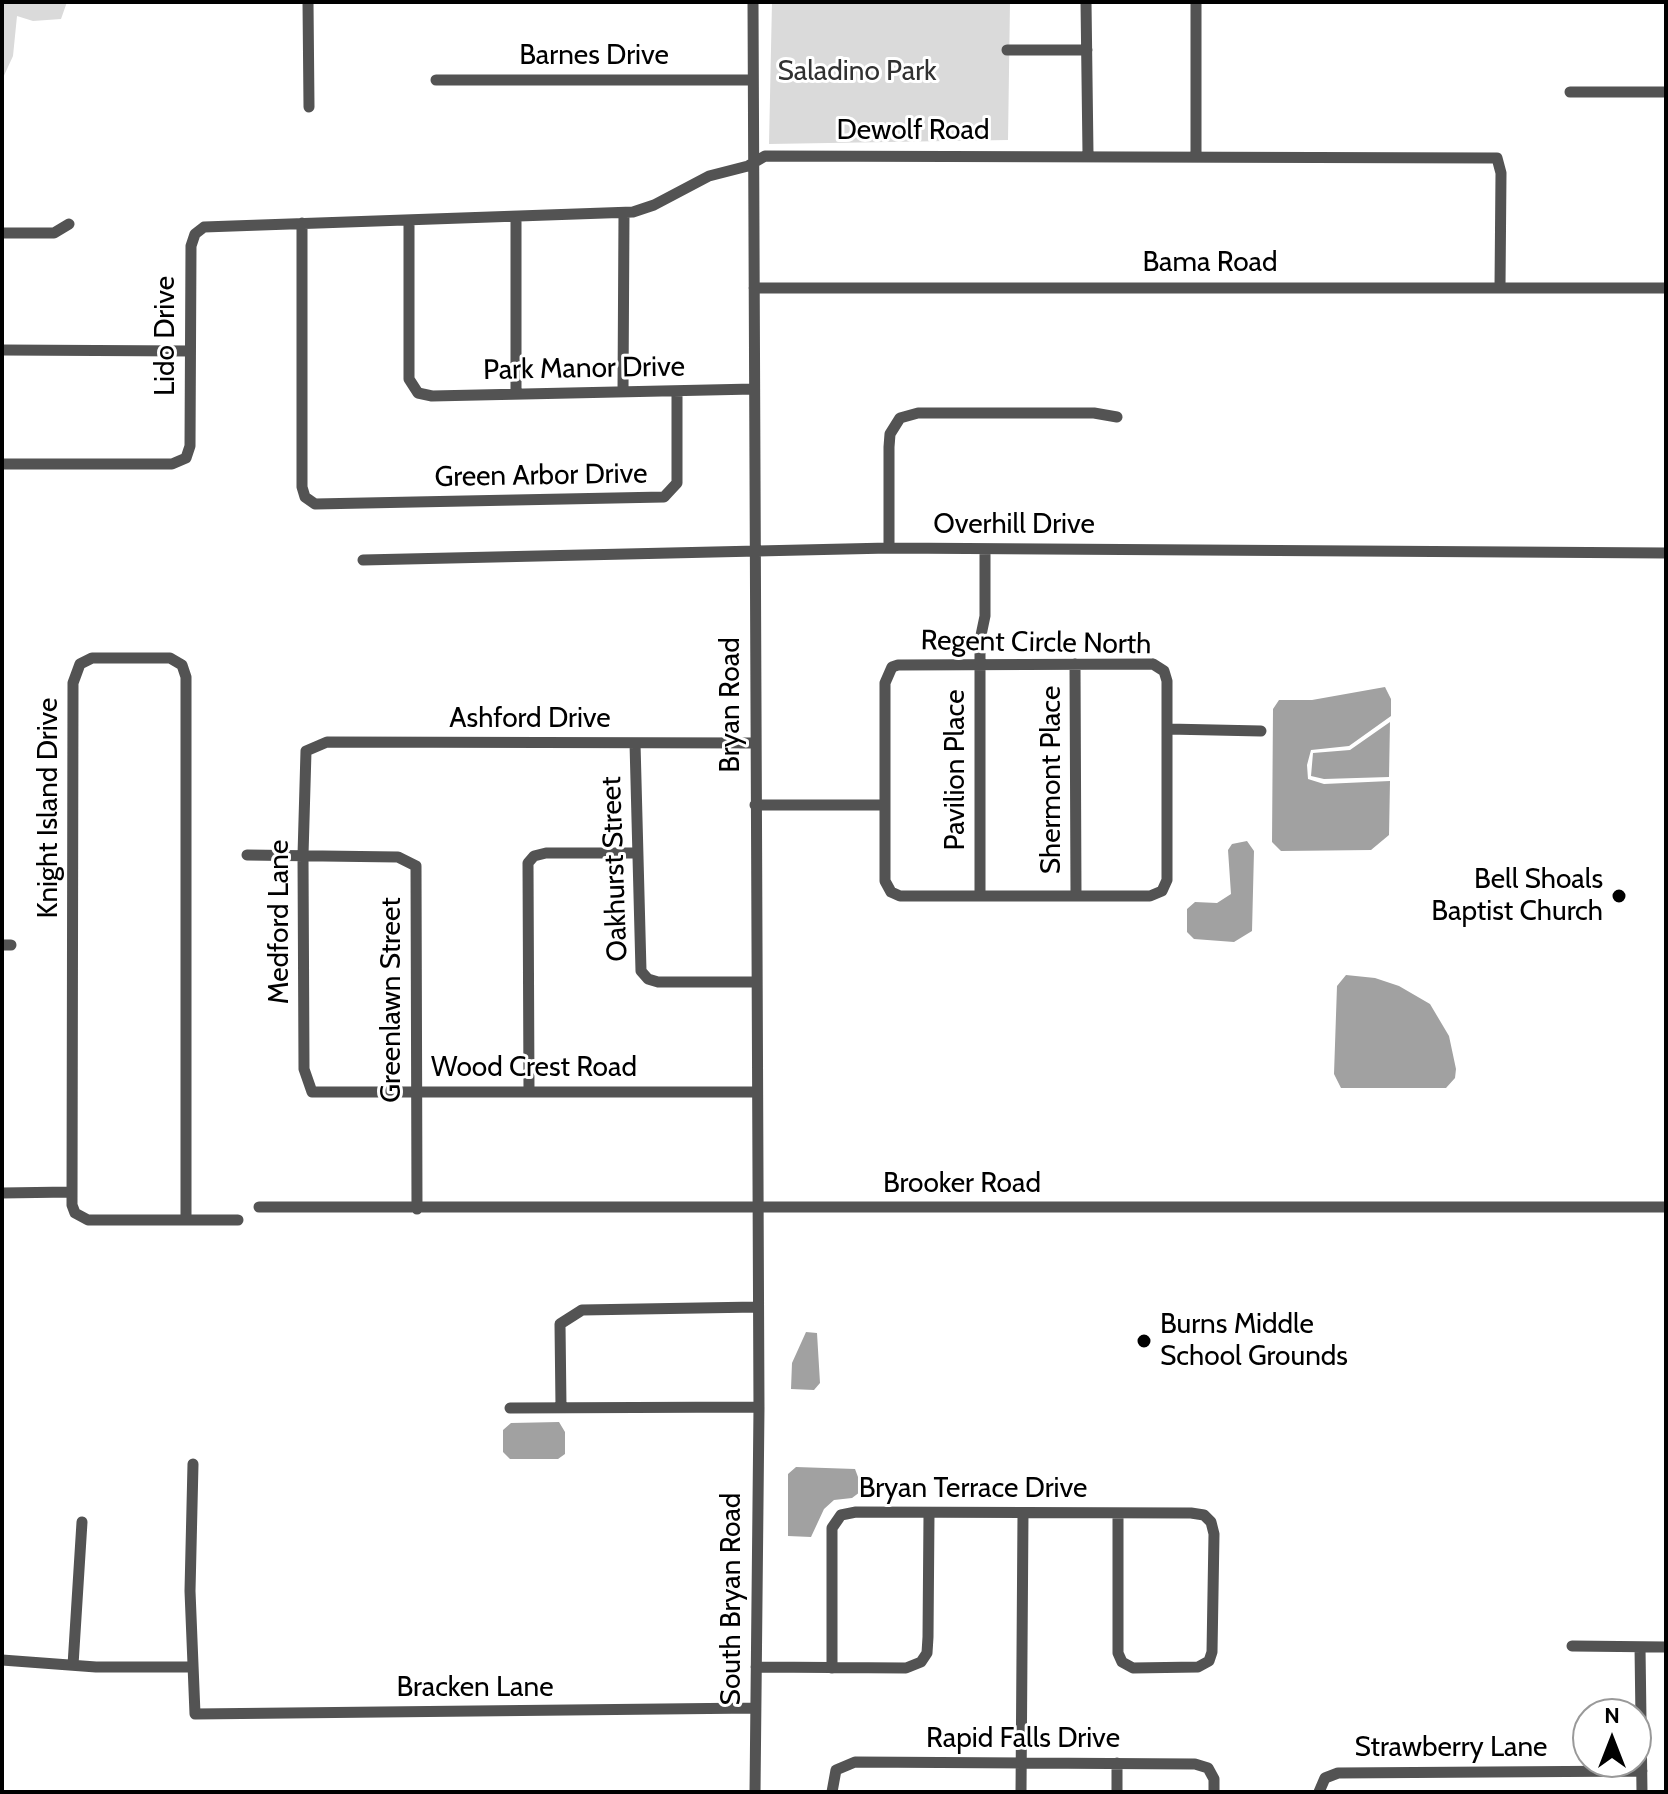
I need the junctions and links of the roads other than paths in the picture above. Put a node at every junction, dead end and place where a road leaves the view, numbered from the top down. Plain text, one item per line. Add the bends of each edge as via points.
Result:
1 (308, 2) edge
2 (753, 2) edge
3 (1086, 2) edge
4 (1196, 2) edge
5 (1007, 50) dead end
6 (1087, 50) junction
7 (436, 80) dead end
8 (753, 80) junction
9 (1570, 92) dead end
10 (1666, 92) edge
11 (309, 107) dead end
12 (1088, 154) junction
13 (1196, 155) junction
14 (754, 163) junction
15 (624, 213) junction
16 (516, 218) junction
17 (409, 221) junction
18 (302, 223) junction
19 (69, 224) dead end
20 (212, 226) joint
21 (2, 233) edge
22 (1500, 286) junction
23 (754, 288) junction
24 (1666, 288) edge
25 (2, 350) edge
26 (190, 351) junction
27 (754, 389) junction
28 (677, 391) junction
29 (623, 392) junction
30 (516, 394) junction
31 (1117, 417) dead end
32 (2, 464) edge
33 (889, 548) junction
34 (985, 549) junction
35 (755, 550) junction
36 (1666, 553) edge
37 (363, 560) dead end
38 (1075, 664) junction
39 (980, 665) junction
40 (1168, 729) junction
41 (1261, 731) dead end
42 (635, 743) junction
43 (755, 743) junction
44 (306, 751) joint
45 (755, 805) junction
46 (885, 805) junction
47 (636, 853) junction
48 (247, 855) dead end
49 (303, 855) junction
50 (980, 896) junction
51 (1076, 896) junction
52 (756, 982) junction
53 (529, 1091) junction
54 (312, 1092) joint
55 (416, 1092) junction
56 (755, 1092) junction
57 (70, 1192) junction
58 (2, 1193) edge
59 (259, 1207) dead end
60 (1666, 1207) edge
61 (756, 1208) junction
62 (417, 1209) junction
63 (186, 1220) junction
64 (238, 1220) dead end
65 (757, 1307) junction
66 (561, 1407) junction
67 (759, 1407) junction
68 (510, 1408) dead end
69 (193, 1464) dead end
70 (1023, 1513) junction
71 (1118, 1513) junction
72 (929, 1514) junction
73 (82, 1522) dead end
74 (1572, 1646) dead end
75 (1640, 1647) junction
76 (1666, 1647) edge
77 (2, 1660) edge
78 (73, 1665) junction
79 (193, 1667) junction
80 (756, 1667) junction
81 (832, 1668) junction
82 (1641, 1698) edge
83 (755, 1708) junction
84 (1021, 1763) junction
85 (1117, 1763) junction
86 (1572, 1771) edge
87 (755, 1792) edge
88 (832, 1792) edge
89 (1021, 1792) edge
90 (1117, 1792) edge
91 (1214, 1792) edge
92 (1319, 1792) edge

1 - 11 street
2 - 8 street, Bryan Road
3 - 6 street
4 - 13 street
5 - 6 street
6 - 12 street
7 - 8 street, Barnes Drive
8 - 14 street, Bryan Road
9 - 10 street
12 - 13 street, Dewolf Road
12 - 14 street, Dewolf Road via 765,156
13 - 22 street, Dewolf Road via 1497,158
14 - 15 street, Dewolf Road via 709,176 647,208
14 - 23 street, Bryan Road
15 - 16 street, Dewolf Road
15 - 29 street
16 - 17 street, Dewolf Road
16 - 30 street
17 - 18 street, Dewolf Road
17 - 30 street, Park Manor Drive via 409,379 416,391 428,396
18 - 20 street, Dewolf Road
18 - 28 street, Green Arbor Drive via 302,487 308,499 324,505 664,497 677,483
19 - 21 street via 54,233
20 - 26 street, Lido Drive via 200,229 192,241
22 - 23 street, Bama Road
22 - 24 street, Bama Road
23 - 27 street, Bryan Road
25 - 26 street
26 - 32 street, Lido Drive via 186,458 172,464
27 - 28 street, Park Manor Drive
27 - 35 street, Bryan Road
28 - 29 street, Park Manor Drive
29 - 30 street, Park Manor Drive
31 - 33 street via 918,413 900,418 890,434
33 - 34 street, Overhill Drive
33 - 35 street, Overhill Drive
34 - 36 street, Overhill Drive
34 - 39 street, Pavilion Place
35 - 37 street, Overhill Drive
35 - 43 street, Bryan Road
38 - 39 street, Regent Circle North
38 - 40 street, Regent Circle North via 1160,666 1167,681
38 - 51 street, Shermont Place
39 - 46 street, Regent Circle North via 898,665 888,671
39 - 50 street, Pavilion Place
40 - 41 street
40 - 51 street via 1166,886 1150,896
42 - 43 street, Ashford Drive
42 - 44 street, Ashford Drive via 327,742
42 - 47 street, Oakhurst Street
43 - 45 street, Bryan Road
44 - 49 street, Medford Lane
45 - 46 street
45 - 52 street, Bryan Road
46 - 50 street via 885,881 891,892
47 - 52 street, Oakhurst Street via 644,976 658,982
47 - 53 street via 546,853 528,863
48 - 49 street, Greenlawn Street
49 - 54 street, Medford Lane via 304,1069
49 - 55 street, Greenlawn Street via 398,857 416,866
50 - 51 street
52 - 56 street, Bryan Road
53 - 55 street, Wood Crest Road
53 - 56 street, Wood Crest Road
54 - 55 street, Wood Crest Road
55 - 62 street, Greenlawn Street
56 - 61 street, Bryan Road
57 - 58 street
57 - 63 street via 75,1213 88,1220
57 - 63 street, Knight Island Drive via 73,683 84,660 170,658 182,665 186,677
59 - 62 street, Brooker Road
60 - 61 street, Brooker Road
61 - 62 street, Brooker Road
61 - 65 street, Bryan Road
63 - 64 street
65 - 66 street via 582,1310 560,1324
65 - 67 street, Bryan Road
66 - 67 street
66 - 68 street
67 - 80 street, South Bryan Road
69 - 79 street
70 - 71 street, Bryan Terrace Drive
70 - 72 street, Bryan Terrace Drive
70 - 84 street
71 - 71 street, Bryan Terrace Drive via 1198,1514 1211,1522 1209,1661 1198,1667 1133,1668 1122,1662
72 - 81 street via 925,1657 910,1668
72 - 81 street, Bryan Terrace Drive via 846,1512 834,1522
73 - 78 street
74 - 75 street
75 - 76 street
75 - 82 street
77 - 78 street
78 - 79 street
79 - 83 street, Bracken Lane via 195,1714
80 - 81 street
80 - 83 street, South Bryan Road
83 - 87 street, South Bryan Road
84 - 85 street, Rapid Falls Drive
84 - 88 street, Rapid Falls Drive via 848,1763 833,1775
84 - 89 street
85 - 90 street
85 - 91 street, Rapid Falls Drive via 1195,1764 1208,1768
86 - 92 street, Strawberry Lane via 1338,1773 1325,1778

